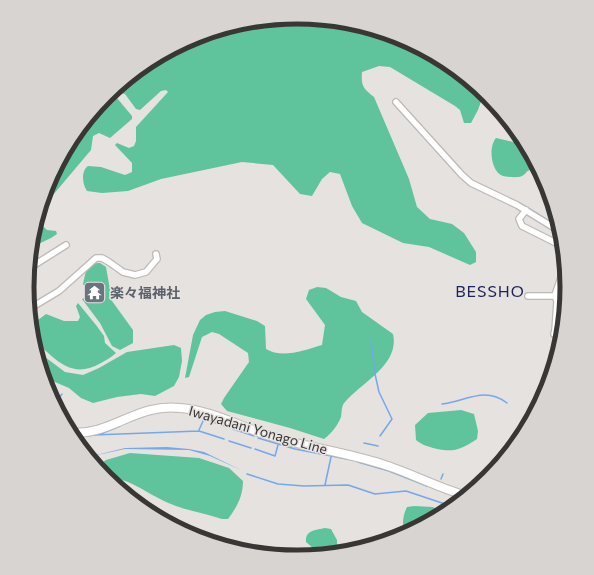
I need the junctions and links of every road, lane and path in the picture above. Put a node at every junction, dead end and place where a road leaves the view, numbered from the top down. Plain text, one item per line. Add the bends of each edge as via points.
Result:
1 (396, 102) dead end
2 (526, 210) junction
3 (553, 227) edge
4 (556, 243) edge
5 (66, 245) dead end
6 (156, 254) dead end
7 (35, 265) edge
8 (560, 277) edge
9 (528, 296) dead end
10 (556, 296) junction
11 (34, 306) edge
12 (557, 330) edge
13 (77, 433) edge
14 (461, 494) edge

1 - 2 street via 467,180
2 - 3 street
2 - 4 street via 519,219 522,226
5 - 7 street
6 - 11 street via 157,259 150,268 139,274 123,272 109,262 96,258 59,291
8 - 10 street
9 - 10 street
10 - 12 street via 554,332
13 - 14 main road, Iwayadani Yonago Line via 104,429 151,409 193,409 286,440 381,464

